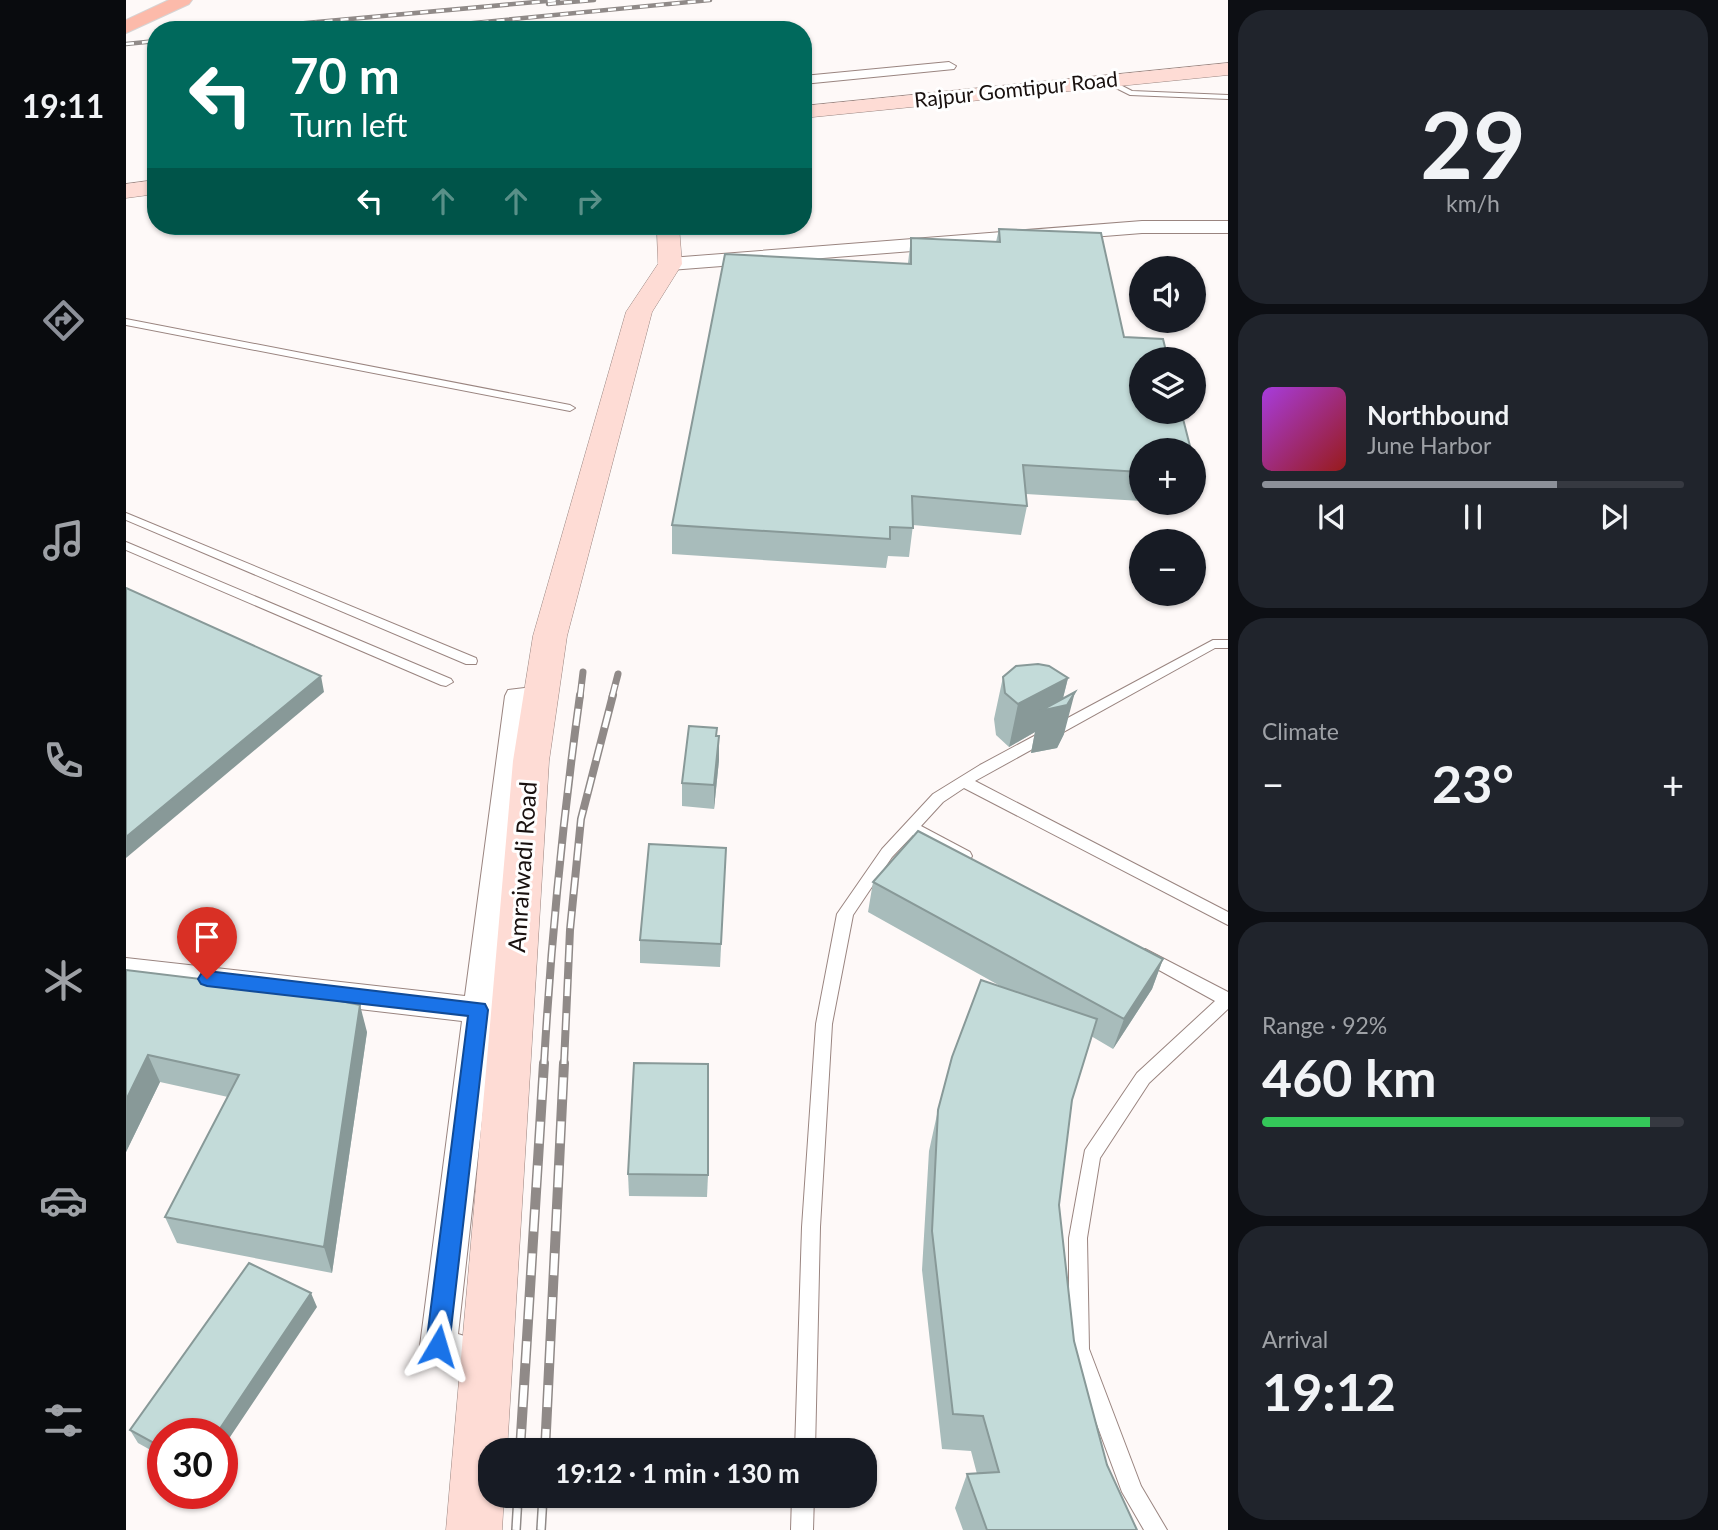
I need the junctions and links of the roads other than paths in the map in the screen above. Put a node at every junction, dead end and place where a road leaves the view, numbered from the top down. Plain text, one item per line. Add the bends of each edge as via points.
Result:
1 (159, 0) edge
2 (183, 0) edge
3 (126, 15) edge
4 (126, 27) edge
5 (949, 66) dead end
6 (1228, 69) edge
7 (812, 79) edge
8 (1109, 80) junction
9 (1228, 97) edge
10 (812, 111) edge
11 (147, 188) edge
12 (126, 191) edge
13 (1224, 225) edge
14 (668, 235) edge
15 (670, 264) junction
16 (126, 322) edge
17 (570, 408) dead end
18 (126, 516) edge
19 (126, 546) edge
20 (1228, 644) edge
21 (429, 659) junction
22 (471, 662) dead end
23 (446, 682) dead end
24 (541, 694) junction
25 (964, 782) junction
26 (911, 827) junction
27 (984, 867) edge
28 (1228, 919) edge
29 (1130, 947) edge
30 (126, 970) edge
31 (1228, 1000) edge
32 (478, 1010) junction
33 (486, 1360) junction
34 (804, 1438) edge
35 (803, 1508) edge
36 (474, 1530) edge
37 (802, 1530) edge
38 (1156, 1530) edge

1 - 3 main road
2 - 4 main road
5 - 7 street
6 - 8 main road, Rajpur Gomtipur Road
8 - 9 lane via 1130,93
8 - 10 main road, Rajpur Gomtipur Road
11 - 12 main road
13 - 15 street via 1142,227
14 - 15 main road
15 - 24 main road, Amraiwadi Road via 639,312 550,636
16 - 17 lane
18 - 21 lane
19 - 21 lane
20 - 25 lane via 1213,643
21 - 22 lane
21 - 23 lane
24 - 32 street via 517,696
24 - 33 main road, Amraiwadi Road via 531,761
25 - 26 lane via 938,798
25 - 28 lane
26 - 27 lane
26 - 34 lane via 845,914 836,951 824,1024
29 - 31 lane
30 - 32 street
31 - 38 lane via 1143,1078 1091,1156 1078,1238 1079,1349 1133,1492
32 - 33 street via 438,1346
33 - 36 main road, Amraiwadi Road
35 - 37 lane

